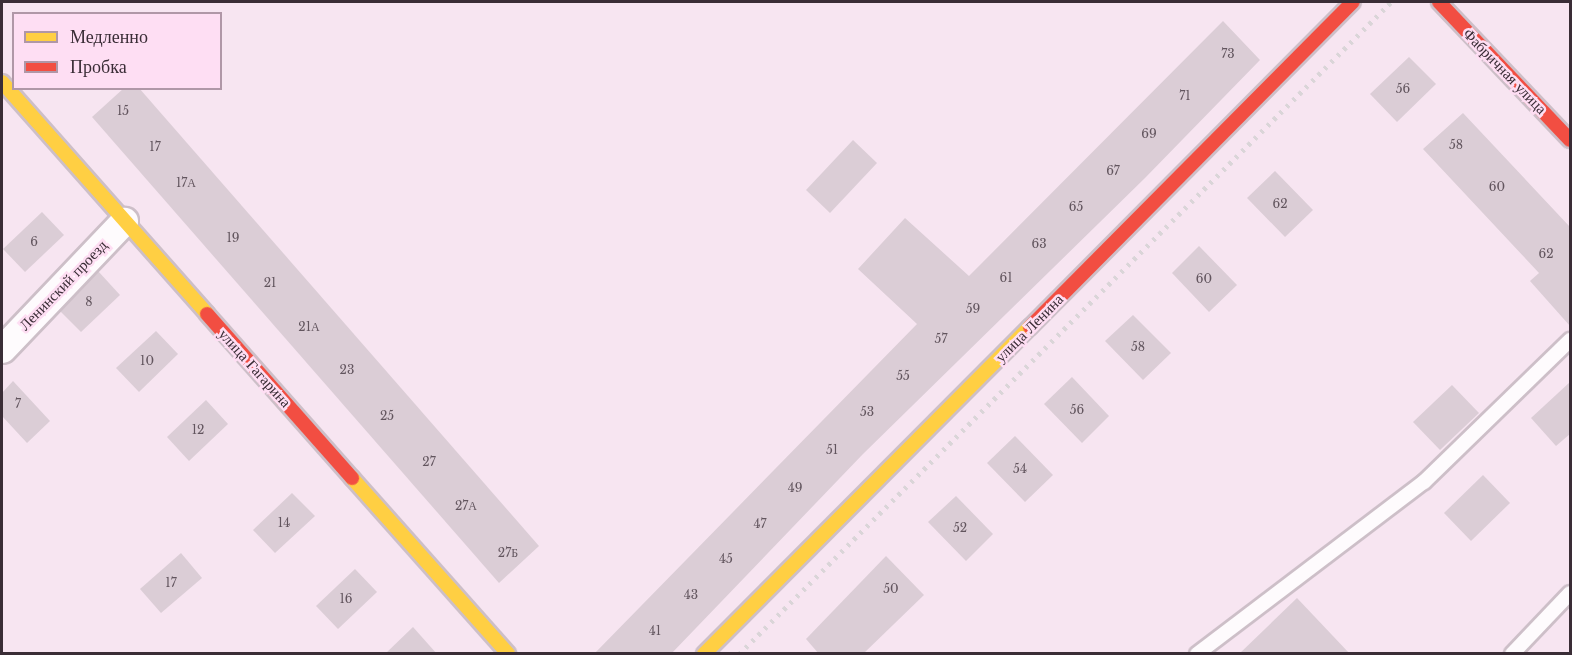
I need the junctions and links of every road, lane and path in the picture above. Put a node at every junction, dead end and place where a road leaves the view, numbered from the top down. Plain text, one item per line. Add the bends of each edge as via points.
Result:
1 (1353, 2) edge
2 (1439, 2) edge
3 (2, 82) edge
4 (1570, 140) edge
5 (124, 220) junction
6 (1570, 340) edge
7 (2, 349) edge
8 (1570, 593) edge
9 (507, 654) edge
10 (704, 654) edge
11 (1197, 654) edge
12 (1512, 654) edge

1 - 10 street, улица Ленина
2 - 4 street, Фабричная улица
3 - 5 street, улица Гагарина
5 - 7 street, Ленинский проезд
5 - 9 street, улица Гагарина
6 - 11 lane via 1424,482
8 - 12 lane

